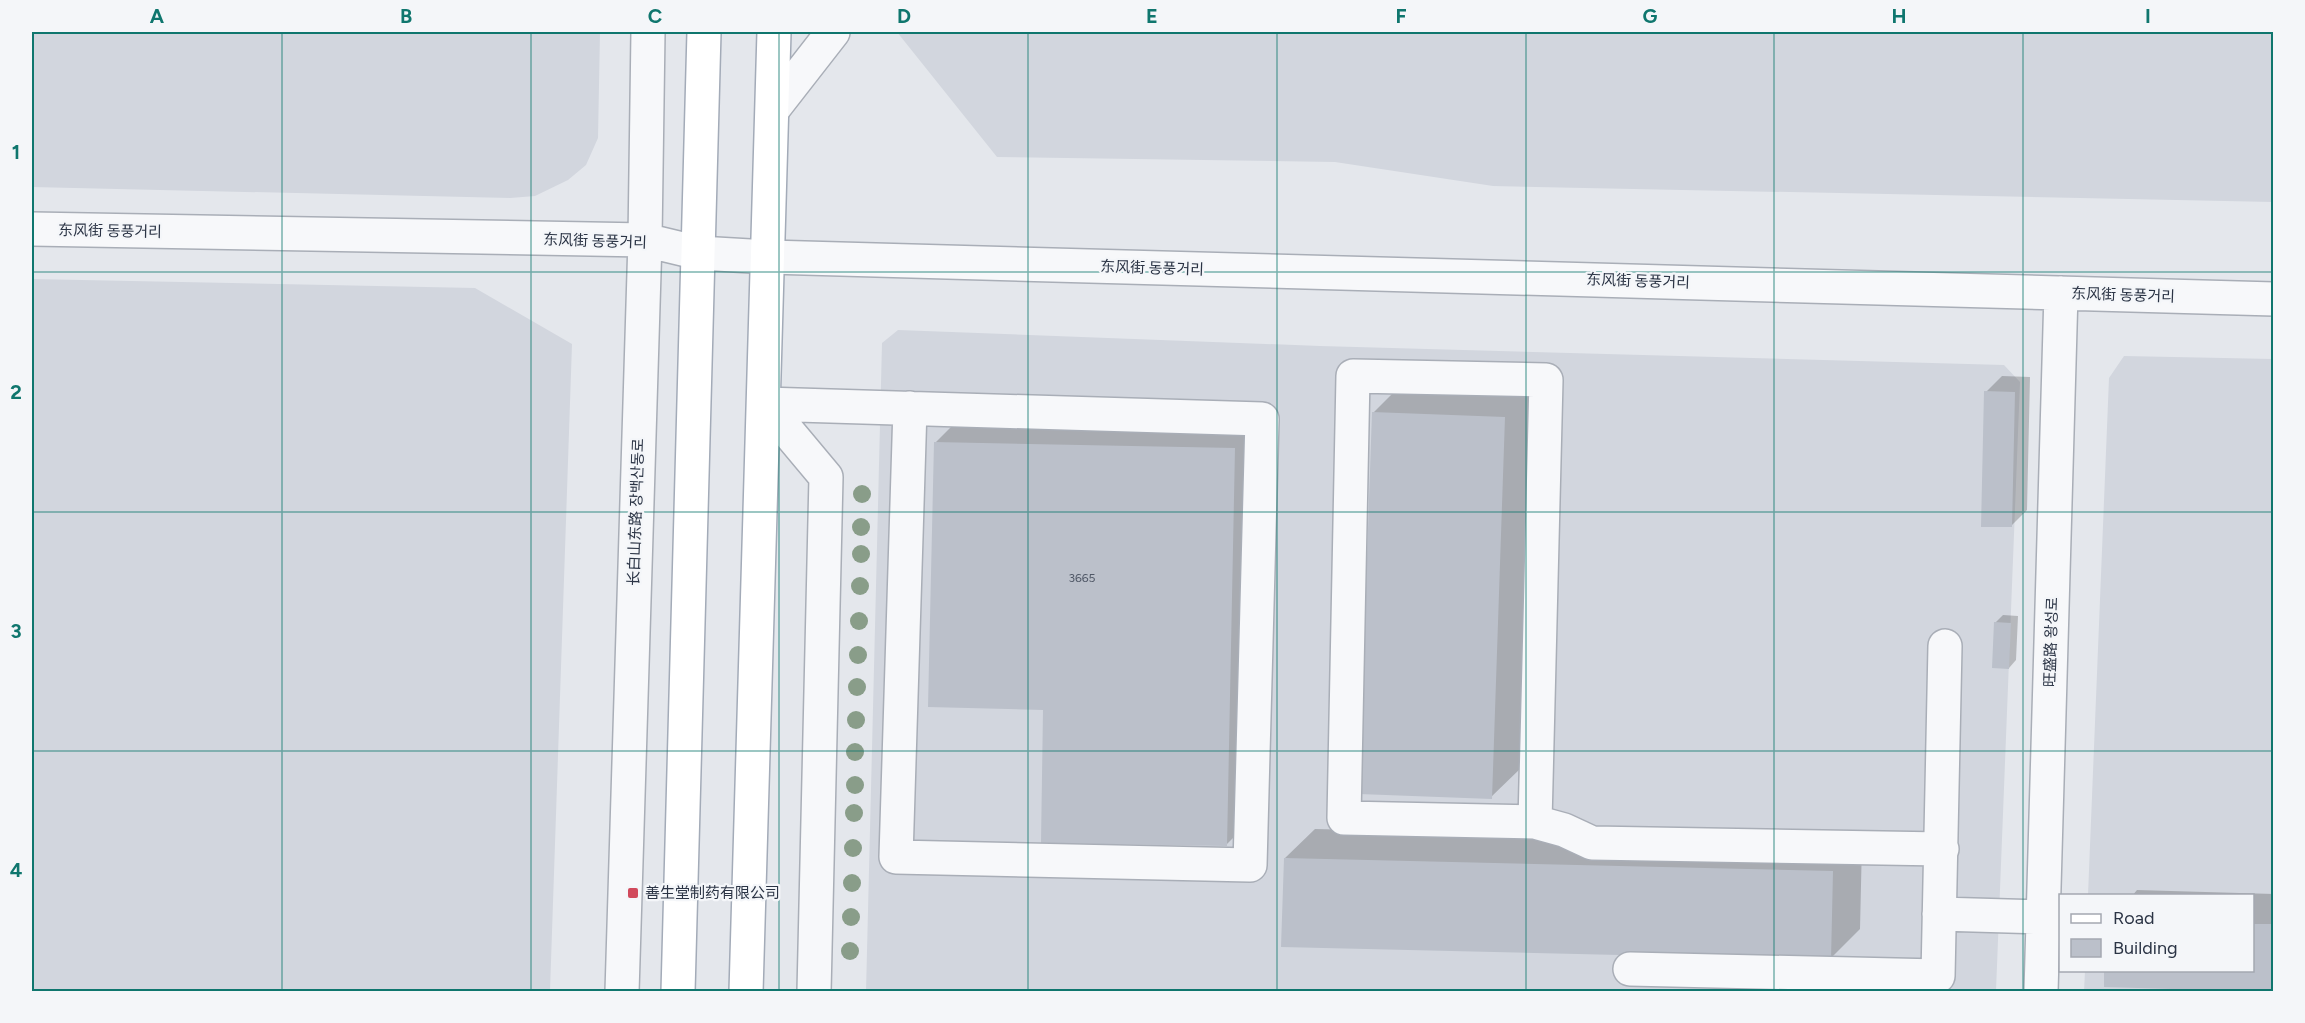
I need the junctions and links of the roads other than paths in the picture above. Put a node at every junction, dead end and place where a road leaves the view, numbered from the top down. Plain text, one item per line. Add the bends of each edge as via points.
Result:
1 (648, 32) edge
2 (705, 32) edge
3 (774, 32) edge
4 (832, 32) edge
5 (773, 109) junction
6 (32, 229) edge
7 (645, 240) junction
8 (699, 253) junction
9 (769, 258) junction
10 (2061, 293) junction
11 (2274, 299) edge
12 (765, 404) junction
13 (910, 408) junction
14 (1945, 646) dead end
15 (1535, 822) junction
16 (1942, 849) junction
17 (1939, 914) junction
18 (2043, 917) junction
19 (1630, 969) dead end
20 (622, 992) edge
21 (678, 992) edge
22 (746, 992) edge
23 (814, 992) edge
24 (2041, 992) edge

1 - 7 street, 长白山东路 장백산동로
2 - 8 main road
3 - 5 main road
4 - 5 street
5 - 9 main road
6 - 7 street, 东风街 동풍거리
7 - 8 street, 东风街 동풍거리
7 - 20 street, 长白山东路 장백산동로
8 - 9 street, 东风街 동풍거리
8 - 21 main road
9 - 10 street, 东风街 동풍거리
9 - 12 main road
10 - 11 street, 东风街 동풍거리
10 - 18 street, 旺盛路 왕성로
12 - 13 street
12 - 22 main road
12 - 23 street via 826,477
13 - 13 street via 1262,419 1250,865 896,857
14 - 16 street
15 - 15 street via 1546,380 1353,376 1344,818
15 - 16 street via 1592,843
16 - 17 street
17 - 18 street
17 - 19 street via 1938,976
18 - 24 street, 旺盛路 왕성로

